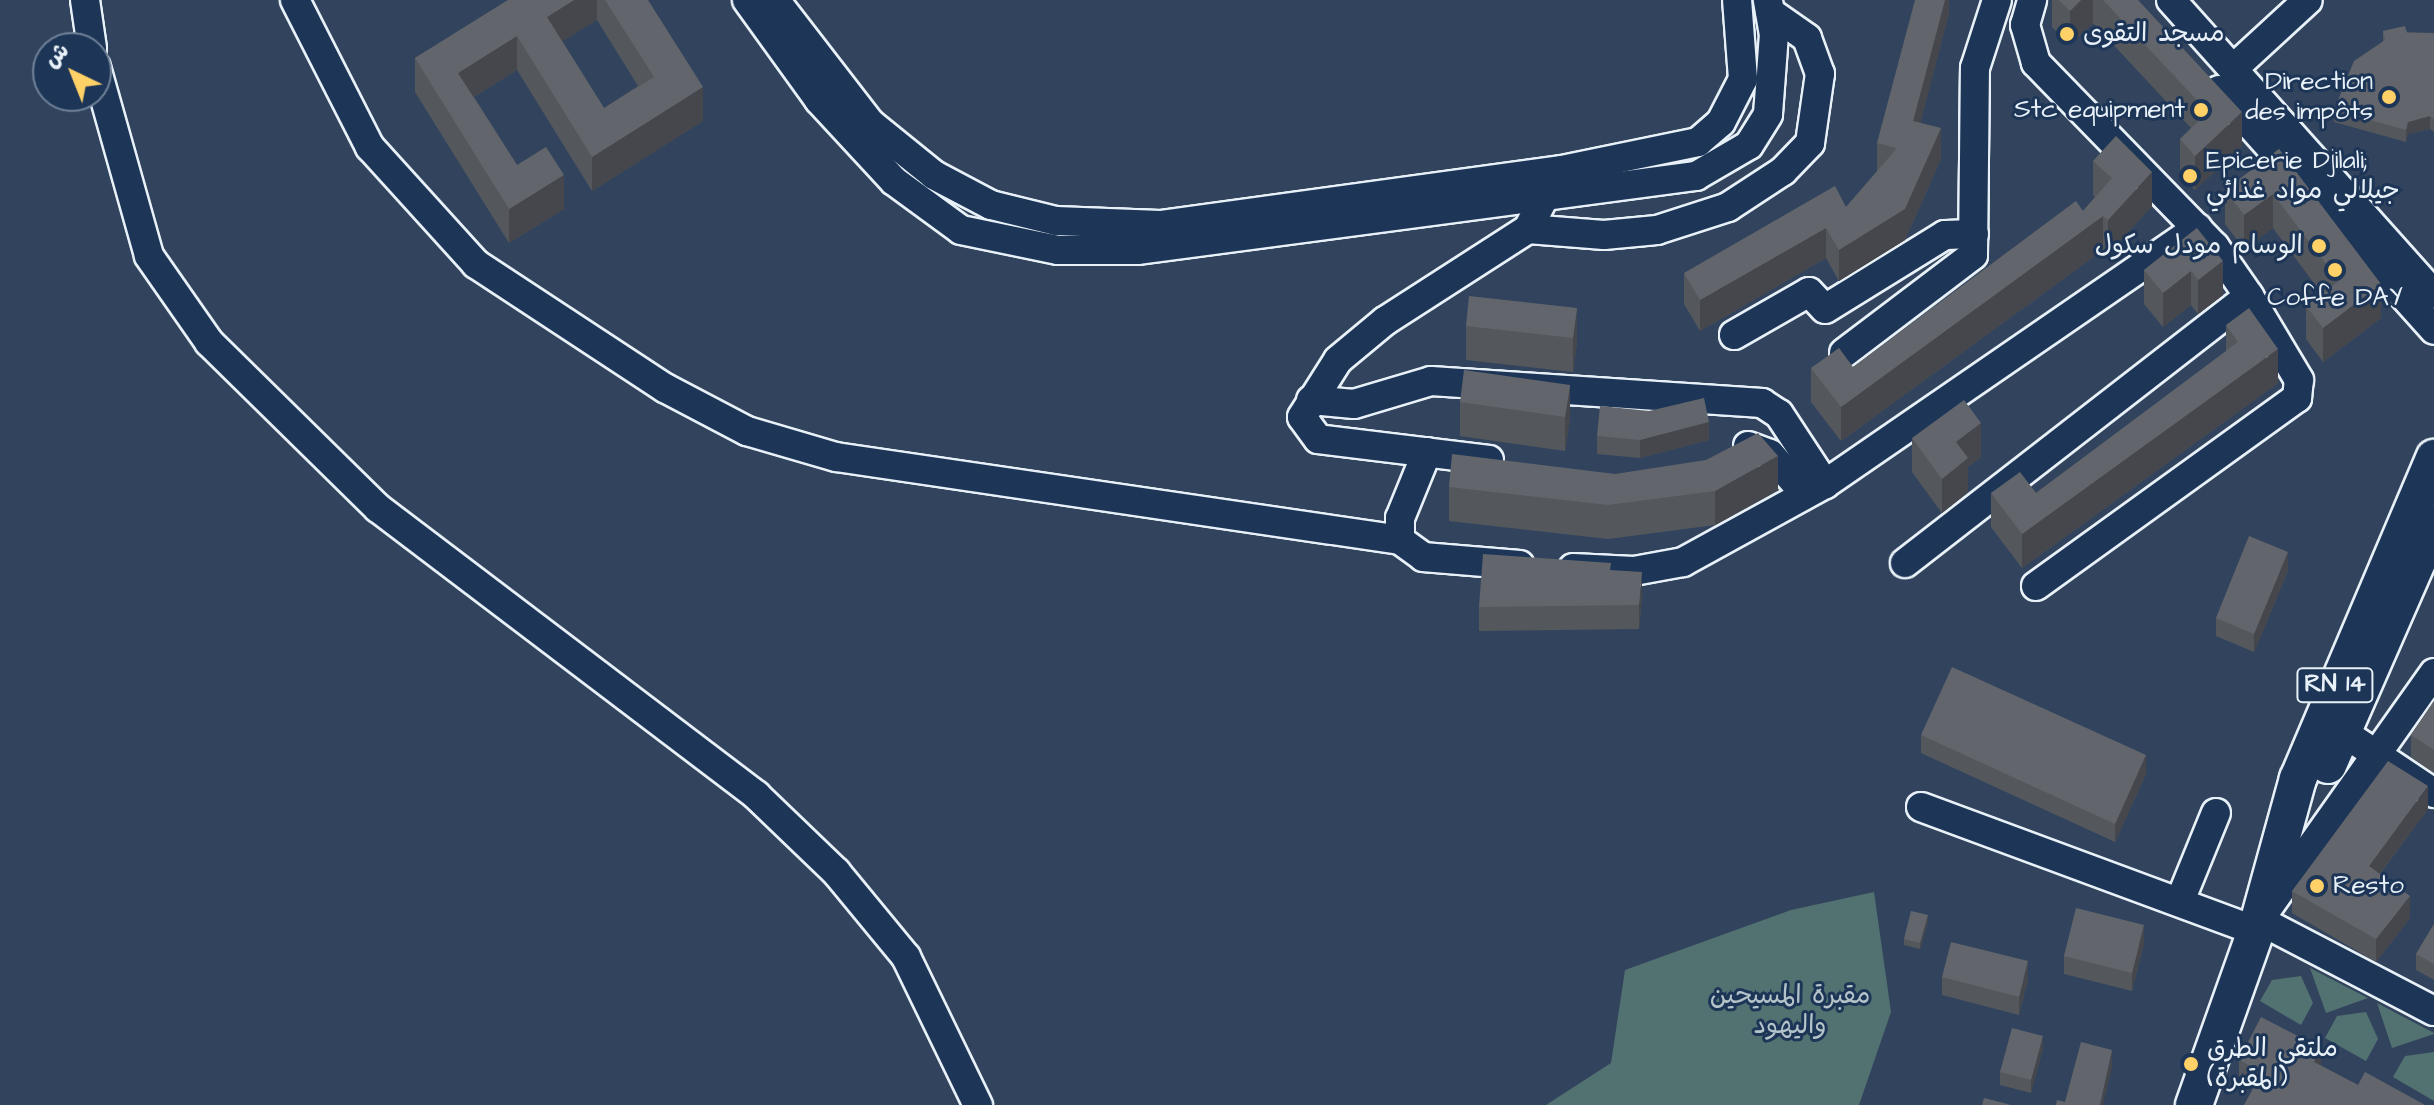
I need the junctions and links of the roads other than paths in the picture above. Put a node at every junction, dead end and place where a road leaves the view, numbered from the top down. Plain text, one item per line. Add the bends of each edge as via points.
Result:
1 (85, 0) edge
2 (295, 0) edge
3 (747, 0) edge
4 (775, 0) edge
5 (1737, 0) edge
6 (1997, 0) edge
7 (2032, 0) edge
8 (2171, 0) edge
9 (2308, 0) edge
10 (2141, 4) edge
11 (1769, 6) edge
12 (90, 32) edge
13 (2234, 68) junction
14 (109, 112) edge
15 (1544, 198) junction
16 (2197, 228) junction
17 (1528, 229) junction
18 (1974, 234) junction
19 (1430, 292) junction
20 (2434, 294) edge
21 (2249, 296) junction
22 (1474, 299) edge
23 (2434, 330) edge
24 (1734, 335) dead end
25 (1844, 353) edge
26 (1311, 400) junction
27 (1427, 452) junction
28 (1716, 456) edge
29 (2434, 458) edge
30 (1521, 465) edge
31 (1815, 489) junction
32 (2434, 523) edge
33 (1400, 540) junction
34 (1905, 563) dead end
35 (2036, 586) dead end
36 (2434, 673) edge
37 (2333, 724) junction
38 (2378, 753) junction
39 (2434, 793) edge
40 (1921, 807) dead end
41 (2216, 813) dead end
42 (2180, 901) junction
43 (2258, 925) junction
44 (2434, 1011) edge
45 (978, 1105) edge
46 (2194, 1105) edge

1 - 12 street
2 - 33 street via 370,147 476,264 665,388 747,431 879,464
3 - 15 street via 819,100 894,181 961,230 1009,244 1137,250
4 - 5 street via 871,124 934,175 991,205 1056,221 1160,225 1575,168 1698,142 1721,122 1743,79
6 - 18 street via 1975,68
7 - 16 street via 2025,25 2036,63
8 - 13 street
9 - 13 street
10 - 23 street
11 - 15 street via 1768,114 1749,145 1696,176
11 - 17 street via 1807,38 1820,74 1810,143 1783,171 1728,207 1657,230 1615,235
13 - 20 street
14 - 45 street via 149,256 209,342 378,508 756,795 836,872 906,957
15 - 17 street
16 - 21 street
16 - 31 street
17 - 19 street
18 - 24 street via 1945,235 1825,309 1809,292
18 - 25 street via 1973,255
19 - 22 street
19 - 26 street via 1338,360
21 - 34 street
21 - 35 street via 2299,380 2297,398
26 - 27 street via 1303,428 1318,439
26 - 31 street via 1354,404 1431,381 1762,403 1779,414
27 - 30 street
27 - 33 street via 1400,518
28 - 31 street via 1754,446
29 - 37 main road, RN 14
31 - 33 street via 1683,562 1634,571 1456,562 1423,557
32 - 37 main road, RN 14
36 - 38 street
37 - 38 street
37 - 43 main road, RN 14
38 - 39 street
38 - 43 street
40 - 42 street
41 - 42 street
42 - 43 street
43 - 44 street
43 - 46 main road, RN 14

